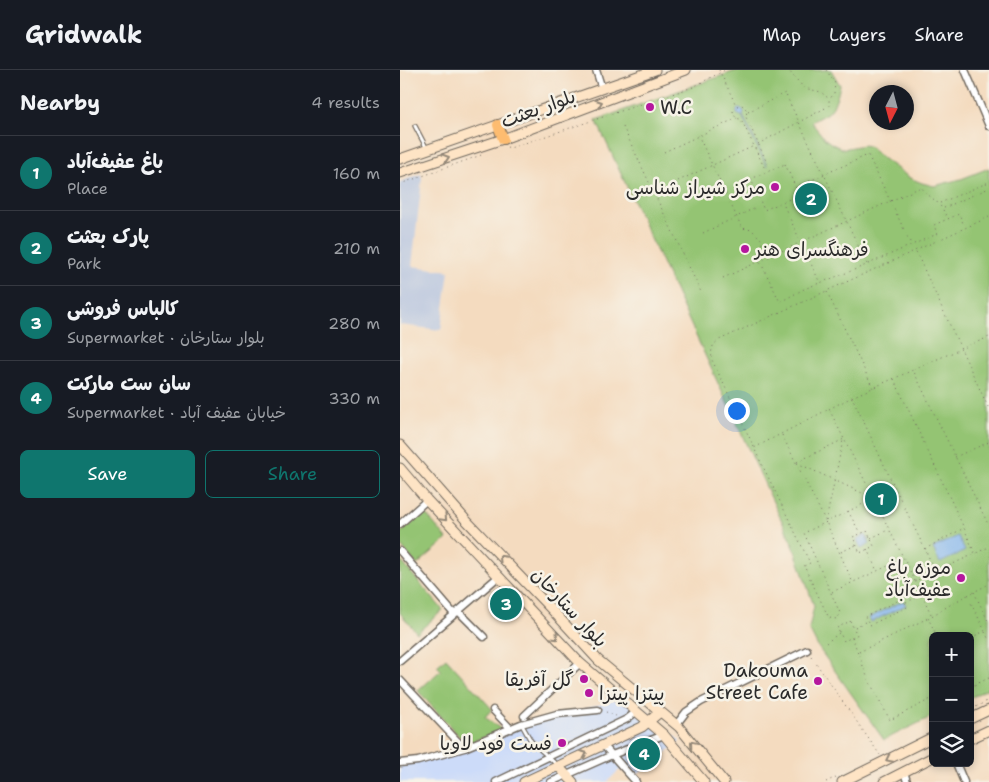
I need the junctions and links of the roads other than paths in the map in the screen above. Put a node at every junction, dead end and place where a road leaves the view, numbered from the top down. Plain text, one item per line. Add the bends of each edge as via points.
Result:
1 (596, 70) edge
2 (655, 70) edge
3 (686, 70) edge
4 (965, 70) edge
5 (602, 89) junction
6 (498, 125) junction
7 (414, 126) dead end
8 (989, 126) edge
9 (504, 143) junction
10 (427, 149) junction
11 (400, 160) edge
12 (400, 173) edge
13 (400, 445) edge
14 (400, 468) edge
15 (428, 500) junction
16 (400, 524) edge
17 (400, 551) edge
18 (498, 577) junction
19 (456, 612) junction
20 (484, 637) dead end
21 (808, 650) road end
22 (401, 659) edge
23 (580, 663) junction
24 (400, 680) edge
25 (493, 710) dead end
26 (598, 710) dead end
27 (989, 710) edge
28 (637, 711) junction
29 (660, 712) junction
30 (524, 716) dead end
31 (974, 717) edge
32 (650, 722) junction
33 (521, 724) junction
34 (676, 725) junction
35 (511, 729) junction
36 (989, 730) edge
37 (664, 735) junction
38 (974, 737) edge
39 (929, 739) edge
40 (604, 746) junction
41 (464, 748) junction
42 (612, 755) junction
43 (548, 757) junction
44 (929, 759) edge
45 (400, 763) edge
46 (558, 766) junction
47 (958, 767) edge
48 (904, 772) junction
49 (570, 778) edge
50 (496, 782) edge
51 (524, 782) edge
52 (551, 782) edge
53 (636, 782) edge
54 (704, 782) edge
55 (724, 782) edge
56 (842, 782) edge
57 (884, 782) edge
58 (907, 782) edge
59 (964, 782) edge

1 - 5 street
2 - 5 main road, بلوار بعثت
9 -> 3 main road, بلوار بعثت
4 - 8 street
5 - 6 main road, بلوار بعثت
6 - 9 main road
6 - 10 main road, بلوار بعثت
7 - 10 lane
12 -> 9 main road, بلوار بعثت
10 - 11 main road, بلوار بعثت
29 -> 13 main road, بلوار ستارخان via 598,660
14 - 15 main road, بلوار ستارخان
15 - 16 street
15 -> 18 main road, بلوار ستارخان
17 - 19 street
18 - 19 street
18 -> 23 main road, بلوار ستارخان
19 - 20 street
19 - 22 street
21 - 34 street via 701,702 686,712
23 - 28 main road, بلوار ستارخان
23 - 30 street
24 - 41 street
25 - 35 street
26 - 33 street via 557,714
27 - 31 main road
28 - 32 main road, بلوار ستارخان
28 - 43 street via 628,719
29 - 32 main road
29 - 34 main road, بلوار ستارخان
32 - 37 main road, بلوار ستارخان
32 - 40 main road
33 - 35 street
33 - 43 lane via 531,741
55 -> 34 main road, بلوار ستارخان
35 - 41 street
36 - 38 main road
37 - 42 street
37 - 54 main road, بلوار ستارخان
39 -> 56 main road
40 - 42 street
46 -> 40 main road
41 - 45 street
42 - 49 street
42 - 53 street
43 - 46 lane
43 - 50 street
44 - 48 main road
46 - 49 main road
46 - 51 main road
47 - 59 street
48 - 57 main road
48 - 58 street
49 - 52 street

